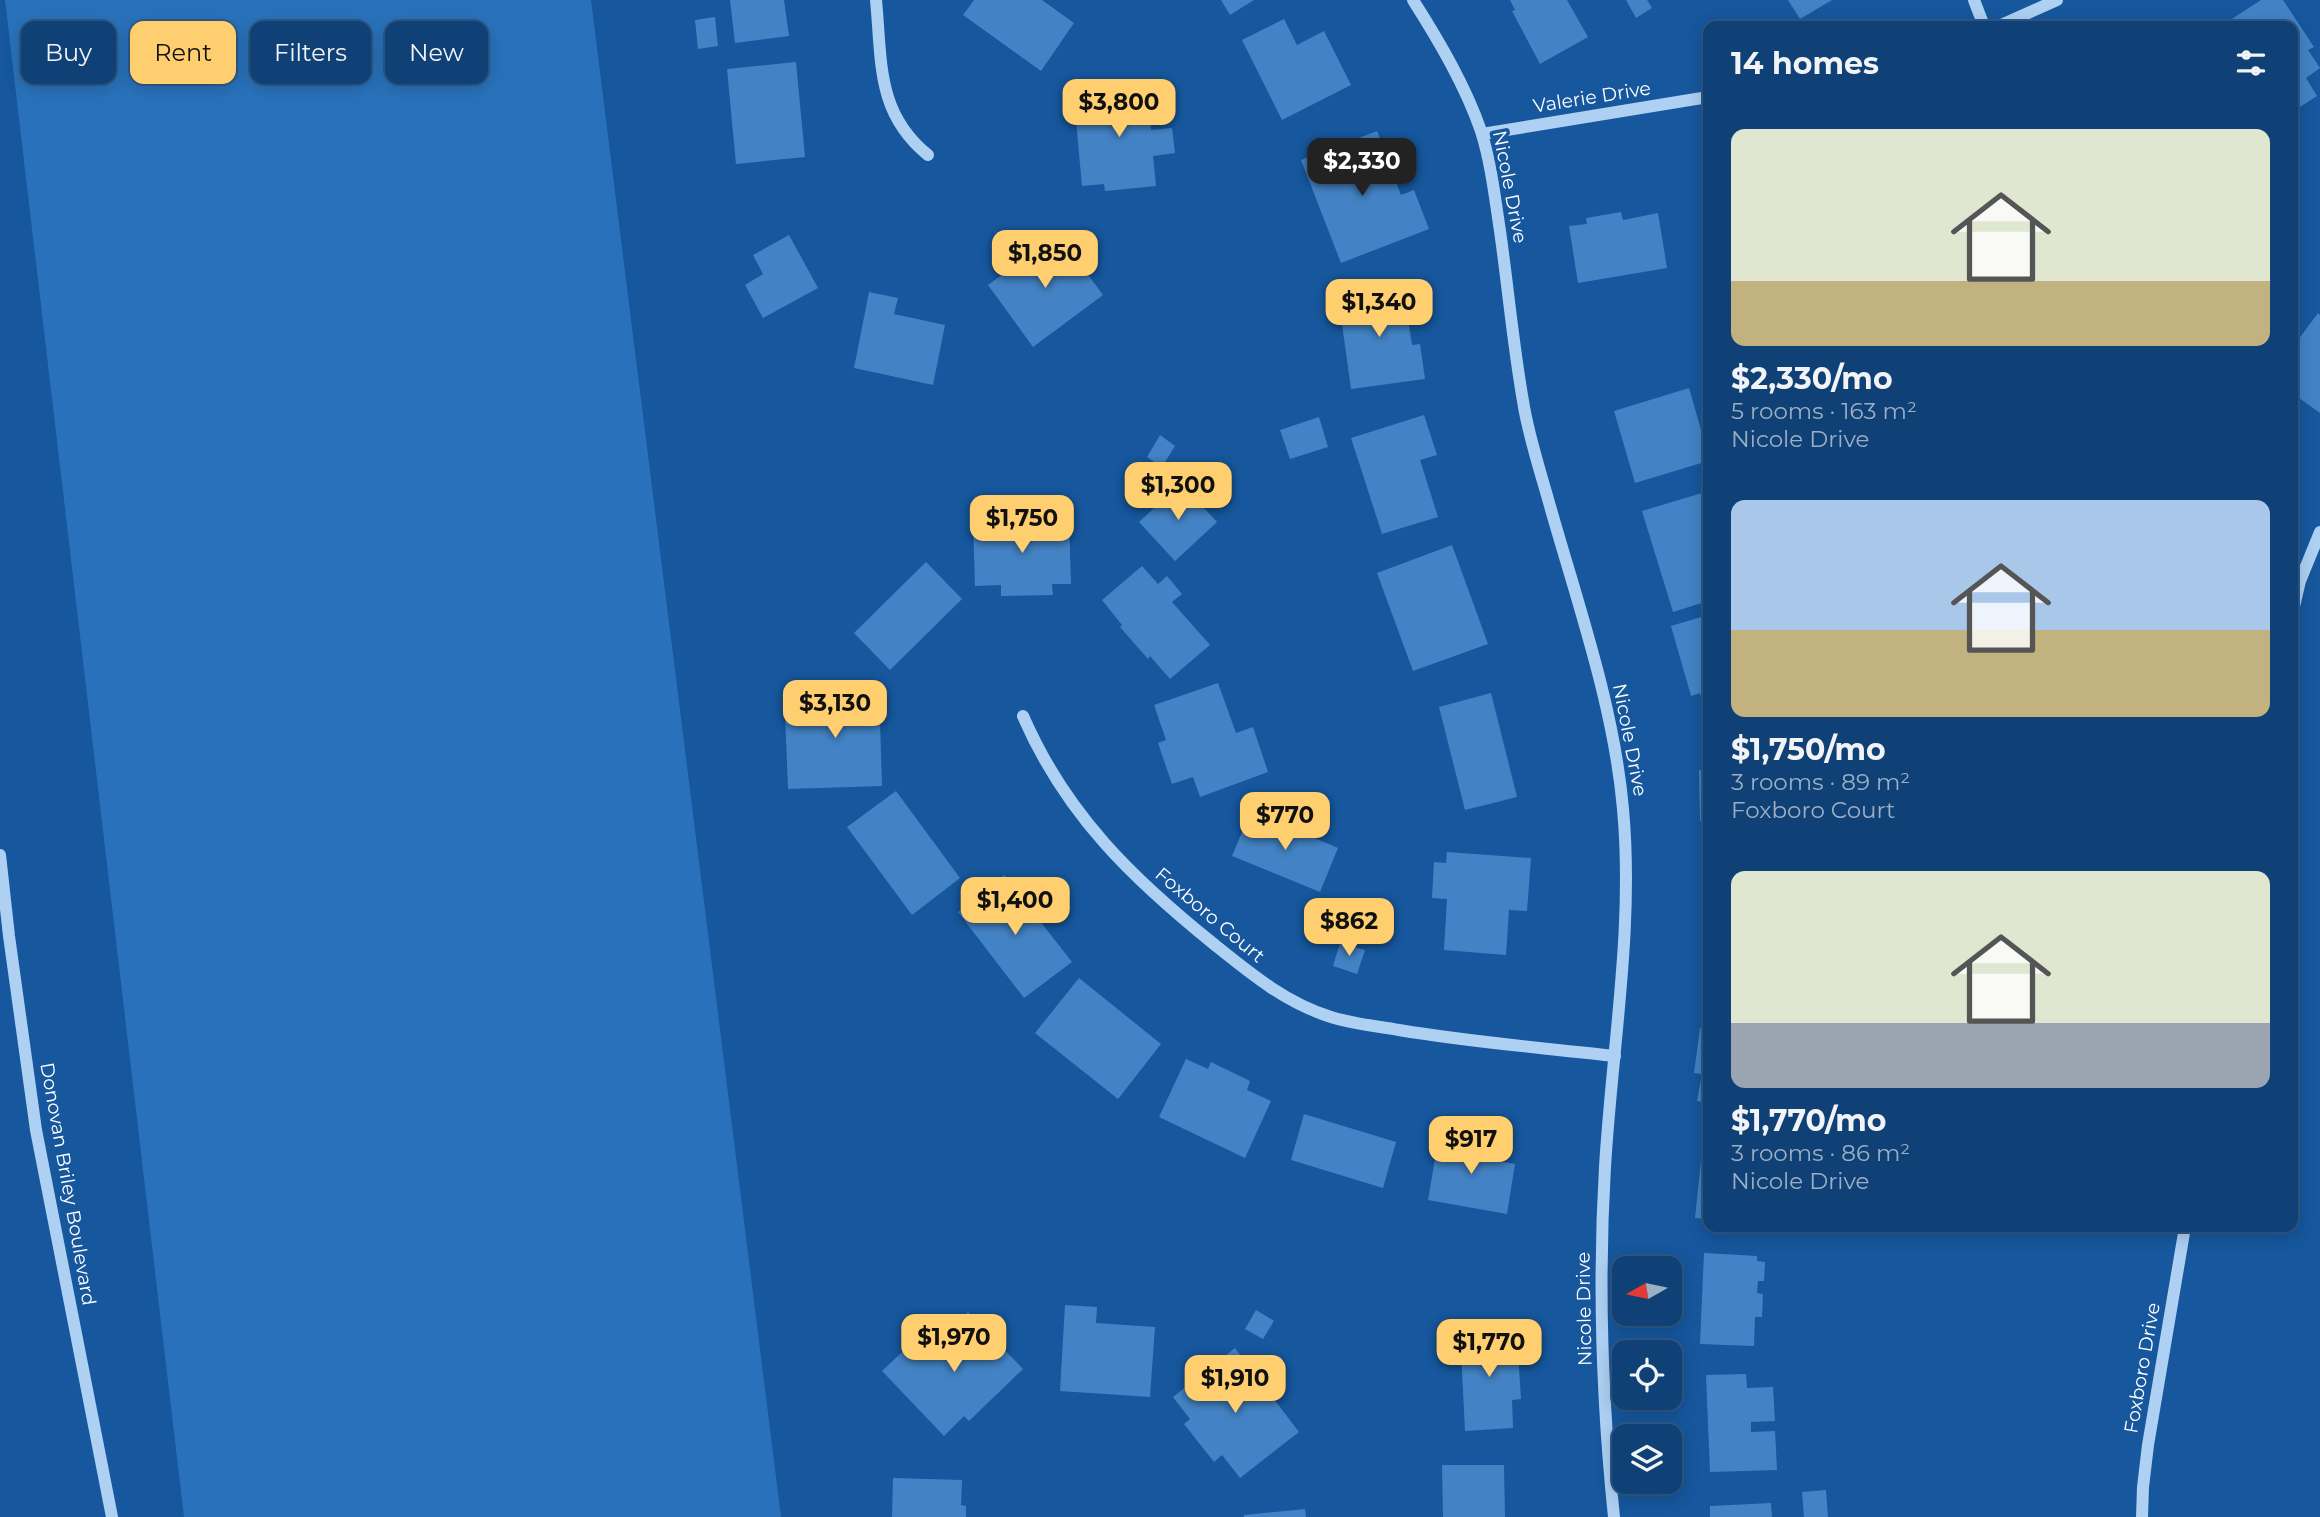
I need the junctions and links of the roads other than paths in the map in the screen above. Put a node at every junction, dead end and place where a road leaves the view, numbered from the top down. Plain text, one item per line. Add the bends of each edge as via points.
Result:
1 (876, 0) edge
2 (1413, 0) edge
3 (1974, 0) edge
4 (2057, 0) edge
5 (1982, 21) edge
6 (2010, 21) edge
7 (1703, 98) edge
8 (1482, 134) junction
9 (928, 155) dead end
10 (2320, 532) edge
11 (2298, 590) edge
12 (1023, 716) dead end
13 (0, 855) edge
14 (1615, 1056) junction
15 (2184, 1232) edge
16 (112, 1517) edge
17 (1614, 1517) edge
18 (2142, 1517) edge

1 - 9 street via 884,87 891,109 900,127
2 - 8 street, Nicole Drive via 1467,96
3 - 5 street
4 - 6 street
7 - 8 street, Valerie Drive
8 - 14 street, Nicole Drive via 1496,200 1523,402 1601,689 1623,808 1625,923
10 - 11 street
12 - 14 street, Foxboro Court via 1050,770 1115,856 1158,900 1279,994 1357,1023
13 - 16 street, Donovan Briley Boulevard via 36,1130
14 - 17 street, Nicole Drive via 1602,1257 1607,1452
15 - 18 street, Foxboro Drive via 2148,1445

